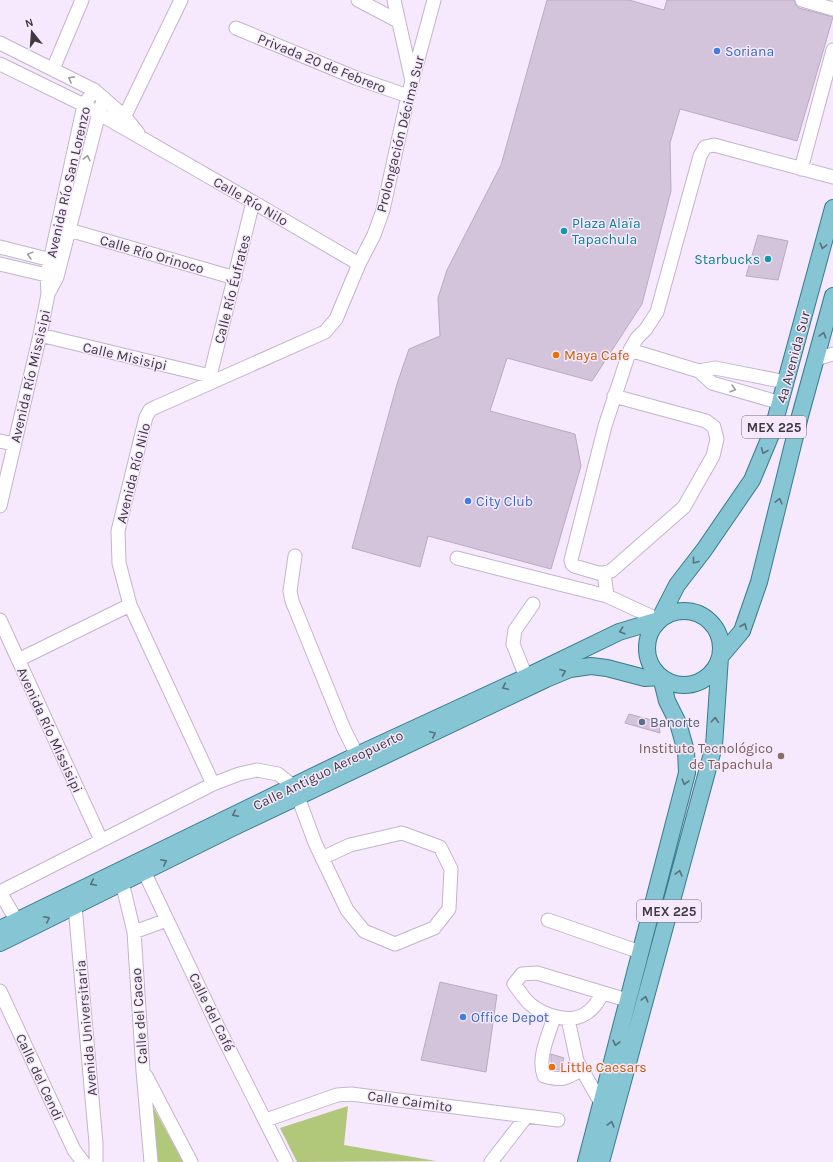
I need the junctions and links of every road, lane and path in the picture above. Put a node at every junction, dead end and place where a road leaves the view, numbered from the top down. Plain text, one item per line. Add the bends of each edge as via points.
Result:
1 (82, 0) edge
2 (181, 0) edge
3 (358, 0) edge
4 (394, 0) edge
5 (434, 0) edge
6 (802, 0) edge
7 (833, 10) edge
8 (398, 21) junction
9 (236, 28) dead end
10 (0, 44) edge
11 (833, 50) edge
12 (0, 64) edge
13 (53, 69) junction
14 (412, 83) junction
15 (99, 94) junction
16 (408, 96) junction
17 (84, 105) junction
18 (99, 113) junction
19 (122, 121) junction
20 (801, 169) junction
21 (833, 177) edge
22 (253, 202) junction
23 (833, 208) edge
24 (68, 230) junction
25 (0, 247) edge
26 (55, 261) junction
27 (0, 264) edge
28 (359, 264) junction
29 (52, 276) junction
30 (235, 278) junction
31 (833, 296) edge
32 (40, 335) junction
33 (630, 350) junction
34 (833, 354) edge
35 (816, 359) junction
36 (699, 371) junction
37 (212, 379) junction
38 (786, 382) junction
39 (614, 396) junction
40 (781, 403) junction
41 (0, 441) edge
42 (14, 444) junction
43 (0, 506) edge
44 (295, 556) dead end
45 (457, 558) dead end
46 (604, 573) junction
47 (607, 596) junction
48 (533, 604) dead end
49 (130, 605) junction
50 (0, 620) edge
51 (659, 620) junction
52 (720, 656) junction
53 (18, 660) junction
54 (526, 677) junction
55 (661, 678) junction
56 (357, 755) junction
57 (213, 784) junction
58 (296, 792) junction
59 (101, 840) junction
60 (322, 858) junction
61 (142, 866) junction
62 (120, 877) junction
63 (0, 892) edge
64 (73, 900) junction
65 (167, 920) junction
66 (548, 920) dead end
67 (20, 926) junction
68 (134, 932) junction
69 (0, 938) edge
70 (640, 952) junction
71 (0, 991) edge
72 (604, 993) junction
73 (627, 1000) junction
74 (554, 1017) junction
75 (568, 1019) junction
76 (582, 1070) junction
77 (143, 1071) junction
78 (601, 1103) junction
79 (526, 1117) junction
80 (266, 1120) junction
81 (558, 1120) dead end
82 (83, 1162) edge
83 (96, 1162) edge
84 (151, 1162) edge
85 (191, 1162) edge
86 (286, 1162) edge
87 (491, 1162) edge
88 (586, 1162) edge
89 (601, 1162) edge

1 - 13 street
2 - 19 street
3 - 8 street
4 - 8 street
5 - 14 street, Prolongación Décima Sur
6 - 7 street
8 - 14 street
9 - 16 street, Privada 20 de Febrero via 356,78
10 - 13 street, Calle Río Nilo
11 - 20 street
12 - 17 street, Calle Río Nilo
15 -> 13 street, Calle Río Nilo
14 - 16 street, Prolongación Décima Sur
15 - 17 street, Avenida Río San Lorenzo
15 - 18 street, Avenida Río San Lorenzo
15 - 19 street, Calle Río Nilo
16 - 28 street, Prolongación Décima Sur via 383,210
17 - 18 street, Calle Río Nilo
17 - 26 street, Avenida Río San Lorenzo
18 - 19 street, Calle Río Nilo
24 -> 18 street, Avenida Río San Lorenzo
19 - 22 street, Calle Río Nilo via 143,139
20 - 21 street
20 - 33 street via 714,145 705,147 700,156 657,312
22 - 28 street, Calle Río Nilo
22 - 30 street, Calle Río Éufrates
23 -> 38 main road, 4a Avenida Sur / MEX 225
24 - 26 street, Avenida Río San Lorenzo
24 - 30 street, Calle Río Orinoco
26 -> 25 street
26 - 29 street, Avenida Río San Lorenzo
27 - 29 street
28 - 37 street, Avenida Río Nilo via 336,319 325,332
29 - 32 street, Avenida Río Missisipi
30 - 37 street, Calle Río Éufrates
35 -> 31 main road, 4a Avenida Sur / MEX 225
32 - 37 street, Calle Misisipi
32 - 42 street, Avenida Río Missisipi
33 - 36 street
33 - 39 street
34 - 35 street
52 -> 35 main road, 4a Avenida Sur / MEX 225 via 742,632 760,582
36 - 38 street via 714,368
36 -> 40 street via 712,383
37 - 49 street, Avenida Río Nilo via 150,410 146,417 118,531 119,563
38 - 40 main road, 4a Avenida Sur / MEX 225
39 - 46 street via 571,560 574,566
39 - 46 street via 706,421 714,427 717,439 713,456 684,507 616,567
40 -> 51 main road, 4a Avenida Sur / MEX 225 via 752,480 677,585
41 - 42 street
42 - 43 street, Avenida Río Missisipi
44 - 56 street via 290,591 292,601 344,730
45 - 47 street
46 - 47 street
47 - 51 street
48 - 54 street via 515,630 513,644
49 - 53 street
49 - 57 street, Avenida Río Nilo
50 - 53 street, Avenida Río Missisipi
51 - 52 main road via 681,611 703,616 718,634
51 -> 54 main road, Calle Antiguo Aereopuerto via 619,632
51 - 55 main road via 651,631 647,643 647,656 652,668
52 - 55 main road via 715,668 707,677 696,683 684,685
89 -> 52 main road, MEX 225 via 714,746
53 - 59 street, Avenida Río Missisipi
54 -> 56 main road, Calle Antiguo Aereopuerto
58 -> 55 main road, Calle Antiguo Aereopuerto via 570,669 591,666 645,678
55 -> 70 main road, MEX 225 via 686,751 687,773
56 - 58 main road, Calle Antiguo Aereopuerto
57 - 58 street via 257,770 278,774
57 - 59 street
58 - 60 street
58 - 61 main road, Calle Antiguo Aereopuerto
59 - 63 street
60 - 60 street via 347,910 364,931 395,944 434,928 449,910 451,869 440,847 402,833 350,845
61 - 62 main road, Calle Antiguo Aereopuerto
61 - 65 street, Calle del Café
62 - 64 main road, Calle Antiguo Aereopuerto
62 - 68 street, Calle del Cacao
63 - 67 street
64 - 67 main road, Calle Antiguo Aereopuerto
64 - 83 street, Avenida Universitaria
65 - 68 street
65 - 80 street, Calle del Café
66 - 70 street
67 - 69 main road, Calle Antiguo Aereopuerto
68 - 77 street, Calle del Cacao
70 - 73 main road, MEX 225
71 - 82 street, Calle del Cendi via 74,1150
72 - 73 street
72 - 74 street via 537,973 522,974 514,984 529,1004
72 - 75 street via 595,1006 584,1015
73 -> 78 main road, MEX 225
74 - 75 street
74 - 76 street via 541,1059 544,1076 558,1080
75 - 76 street via 577,1061
76 - 78 street
77 - 84 street, Calle del Cacao
77 - 85 street
78 - 88 main road, MEX 225
79 - 80 street, Calle Caimito via 352,1094 337,1096
79 - 81 street, Calle Caimito
79 - 87 street
80 - 86 street, Calle del Café

